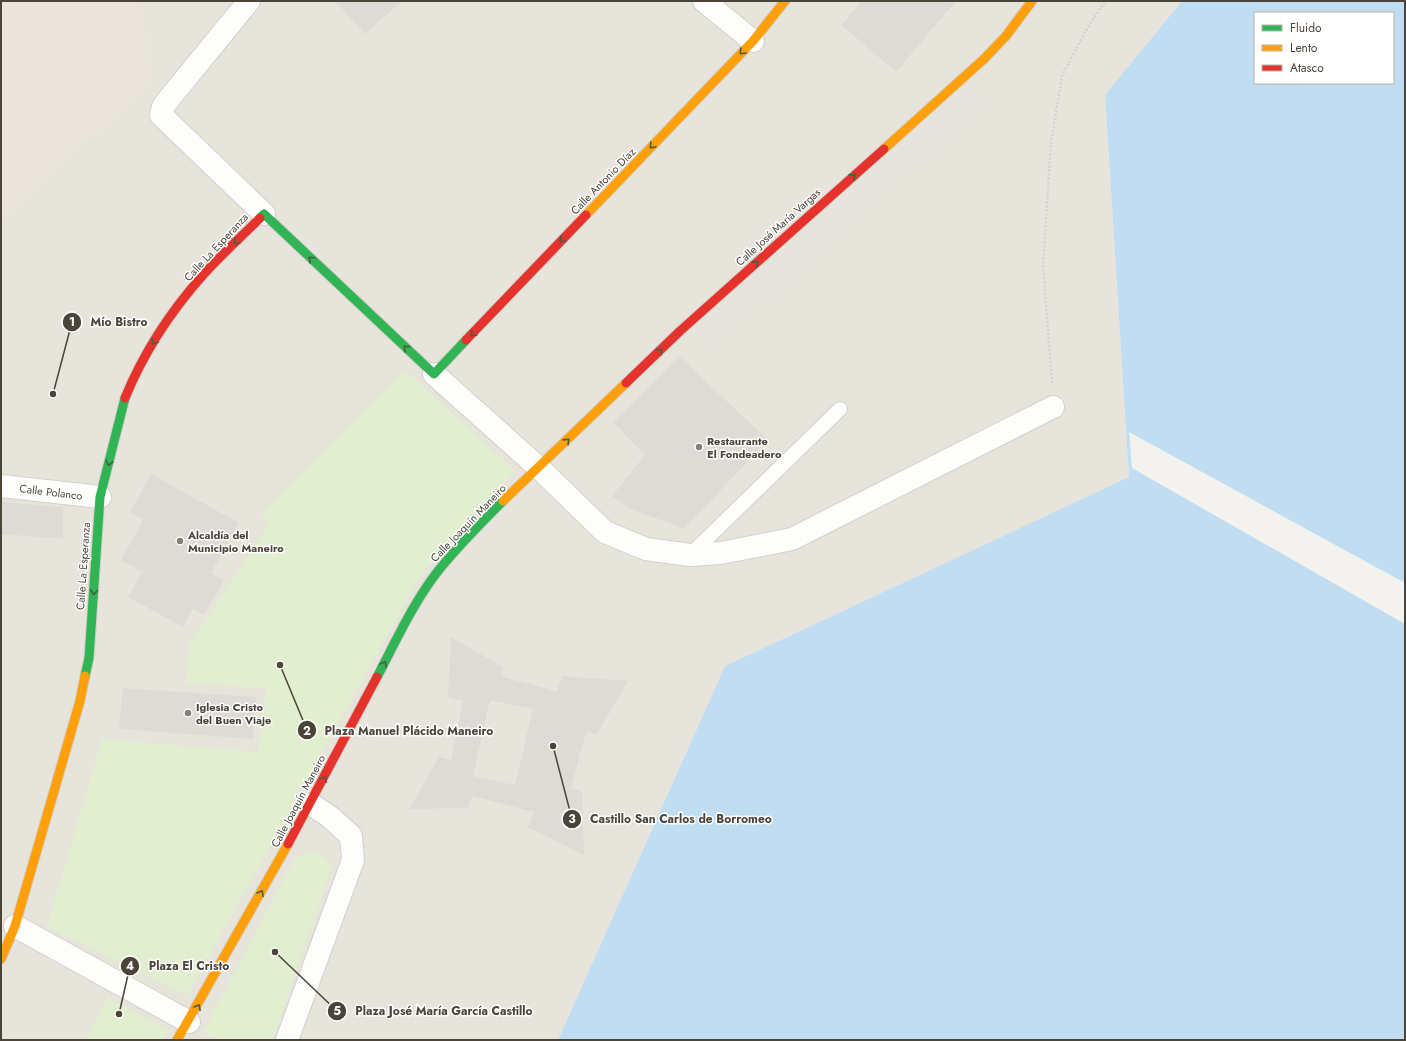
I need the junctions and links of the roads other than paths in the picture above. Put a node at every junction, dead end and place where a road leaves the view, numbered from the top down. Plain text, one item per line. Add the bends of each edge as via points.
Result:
1 (249, 1) edge
2 (704, 1) edge
3 (785, 1) edge
4 (1032, 1) edge
5 (753, 41) junction
6 (264, 214) junction
7 (434, 374) junction
8 (1054, 407) road end
9 (840, 409) dead end
10 (539, 468) junction
11 (1, 486) edge
12 (100, 497) junction
13 (690, 554) junction
14 (311, 804) junction
15 (15, 926) junction
16 (1, 959) edge
17 (189, 1022) junction
18 (178, 1040) edge
19 (287, 1040) edge

1 - 6 street via 168,100 161,115
2 - 5 street
3 - 5 street, Calle Antonio Díaz
10 -> 4 street, Calle José María Vargas via 680,331 984,59 1006,36
5 -> 7 street, Calle Antonio Díaz
7 -> 6 street
6 -> 12 street, Calle La Esperanza via 203,275 165,325 135,374 124,400
7 - 10 street
8 - 13 street via 792,539 721,553
9 - 13 lane
10 - 13 street via 605,532 646,549
14 -> 10 street, Calle Joaquín Maneiro via 411,613 438,571 478,526
11 - 12 street, Calle Polanco
12 -> 15 street, Calle La Esperanza via 89,658 80,701
17 -> 14 street, Calle Joaquín Maneiro
14 - 19 street via 351,836 353,860
15 - 16 street, Calle La Esperanza
15 - 17 street
17 - 18 street, Calle Joaquín Maneiro

